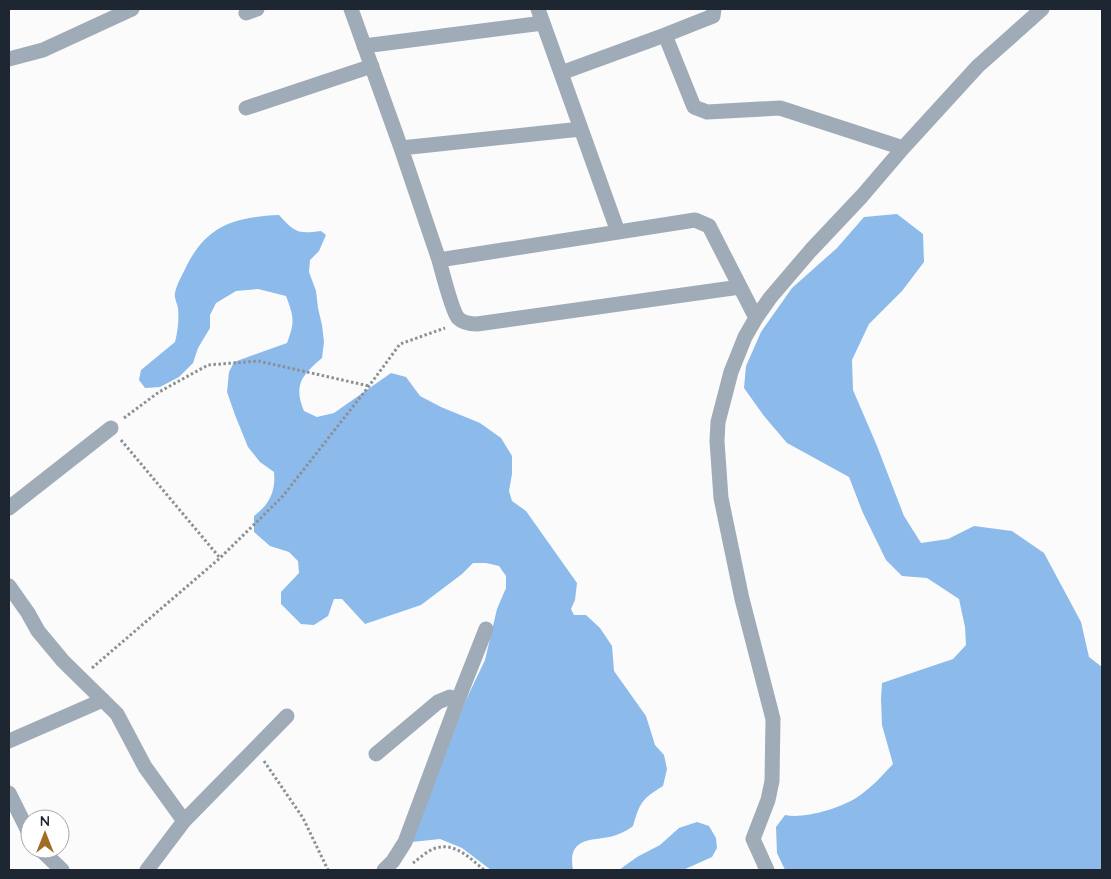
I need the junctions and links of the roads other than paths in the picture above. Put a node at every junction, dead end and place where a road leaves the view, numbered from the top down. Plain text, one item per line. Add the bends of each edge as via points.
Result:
1 (132, 9) edge
2 (351, 9) edge
3 (714, 9) edge
4 (1042, 9) edge
5 (541, 16) edge
6 (665, 35) junction
7 (364, 46) junction
8 (9, 59) edge
9 (372, 66) junction
10 (561, 72) junction
11 (246, 108) dead end
12 (581, 129) junction
13 (401, 148) junction
14 (903, 148) junction
15 (618, 232) junction
16 (439, 260) junction
17 (740, 287) junction
18 (756, 318) junction
19 (111, 428) road end
20 (9, 508) edge
21 (9, 586) edge
22 (486, 629) dead end
23 (103, 700) junction
24 (458, 700) junction
25 (287, 716) dead end
26 (9, 741) edge
27 (376, 754) dead end
28 (9, 792) edge
29 (20, 815) edge
30 (184, 821) junction
31 (50, 859) edge
32 (62, 870) edge
33 (147, 870) edge
34 (384, 870) edge
35 (766, 870) edge

1 - 8 street via 43,50
2 - 7 street
3 - 6 street via 713,16
4 - 14 street via 978,66
5 - 7 street
5 - 10 street
6 - 10 street
6 - 14 street via 694,107 707,112 780,108
7 - 9 street
9 - 11 street
9 - 13 street
10 - 12 street
12 - 13 street
12 - 15 street
13 - 16 street
14 - 18 street via 811,250
15 - 16 street
15 - 17 street via 695,220 709,226
16 - 17 street via 456,314 464,322 477,324
17 - 18 street
18 - 35 street via 731,372 722,403 717,441 724,522 773,719 772,781 752,839
19 - 20 street
21 - 23 street via 38,631
22 - 24 street
23 - 26 street
23 - 30 street via 117,714 145,767
24 - 27 street via 450,697 438,702
24 - 34 street via 405,842
25 - 30 street
28 - 29 street
30 - 33 street
31 - 32 street

